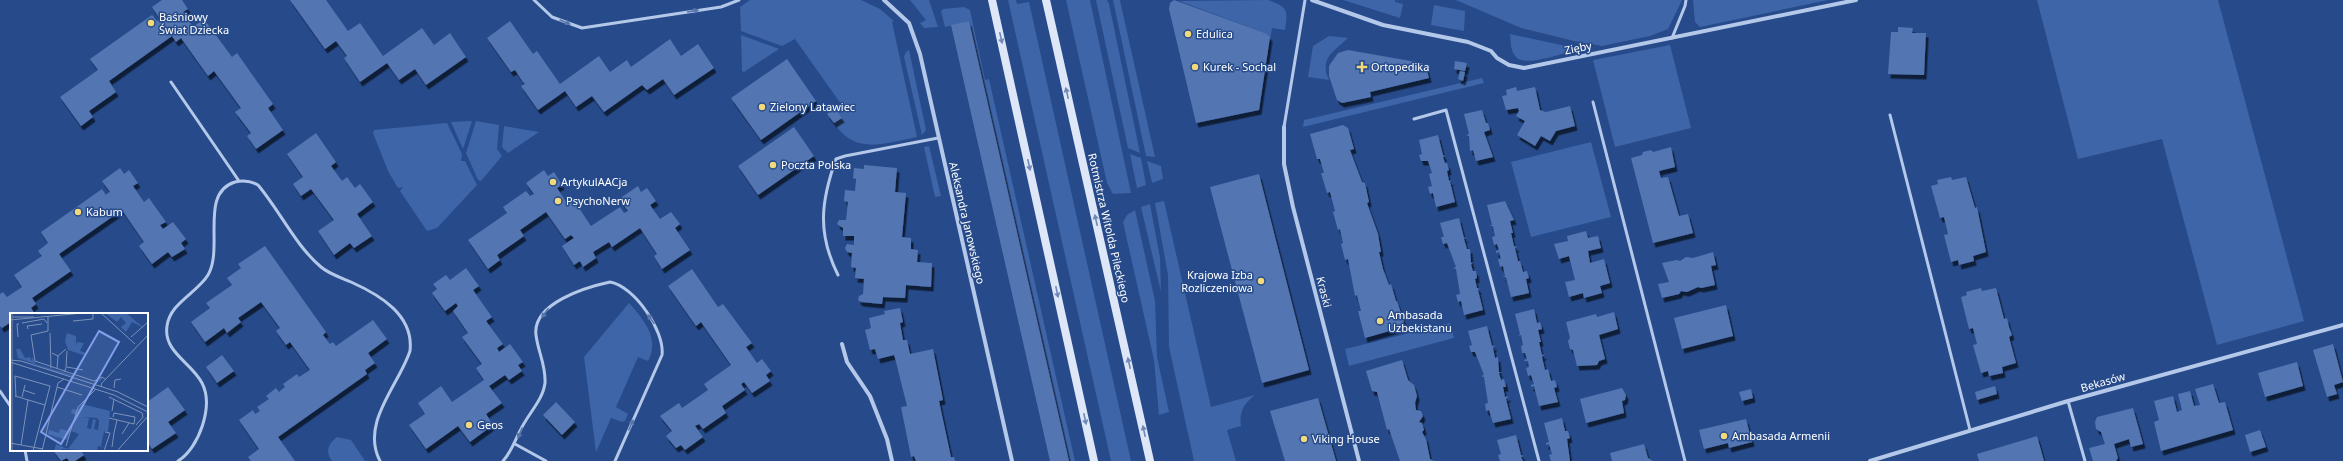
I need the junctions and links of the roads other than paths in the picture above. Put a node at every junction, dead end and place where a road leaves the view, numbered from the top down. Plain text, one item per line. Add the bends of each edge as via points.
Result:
1 (534, 0) edge
2 (739, 0) edge
3 (884, 0) edge
4 (992, 0) edge
5 (1046, 0) edge
6 (1305, 0) edge
7 (1312, 0) edge
8 (1686, 0) edge
9 (1856, 0) edge
10 (1671, 39) junction
11 (171, 82) dead end
12 (1593, 102) dead end
13 (1890, 115) dead end
14 (1414, 119) dead end
15 (1284, 127) joint
16 (938, 138) junction
17 (239, 181) junction
18 (838, 275) dead end
19 (2343, 325) edge
20 (842, 344) dead end
21 (0, 391) edge
22 (2068, 401) junction
23 (10, 406) edge
24 (1970, 430) junction
25 (515, 444) junction
26 (24, 451) edge
27 (28, 461) edge
28 (178, 461) edge
29 (380, 461) edge
30 (503, 461) edge
31 (546, 461) edge
32 (615, 461) edge
33 (892, 461) edge
34 (1012, 461) edge
35 (1094, 461) edge
36 (1150, 461) edge
37 (1359, 461) edge
38 (1539, 461) edge
39 (1685, 461) edge
40 (1870, 461) edge
41 (2085, 461) edge

1 -> 2 lane via 552,17 582,28 721,7
3 - 16 street, Aleksandra Janowskiego via 908,23 920,54
4 -> 35 main road
36 -> 5 main road, Rotmistrza Witolda Pileckiego
6 - 15 lane
7 - 10 street, Zięby via 1383,25 1468,42 1491,51 1509,65 1524,68
8 - 10 lane
9 - 10 street, Zięby
11 - 17 lane
12 - 39 lane
13 - 24 lane
14 - 38 lane via 1446,110
15 - 37 street, Kraski via 1283,150 1290,193
16 - 18 lane via 836,159 826,188 823,214 825,237
16 - 34 street, Aleksandra Janowskiego
17 - 28 lane via 224,187 216,199 214,257 208,274 198,287 180,302 167,326 168,340 174,352 199,378 206,399 202,429 194,446
17 - 29 lane via 258,185 308,254 322,268 384,301 404,320 411,341 410,351 375,426 376,450
19 - 22 street, Bekasów
20 - 33 street via 847,362 870,396 887,439
21 - 23 lane
22 - 24 street, Bekasów
22 - 41 lane
24 - 40 street, Bekasów
25 - 30 lane
25 - 31 lane
32 -> 25 lane via 662,355 662,348 660,334 644,309 625,289 610,282 560,300 549,307 538,323 536,335 545,368 544,388
26 - 27 lane

